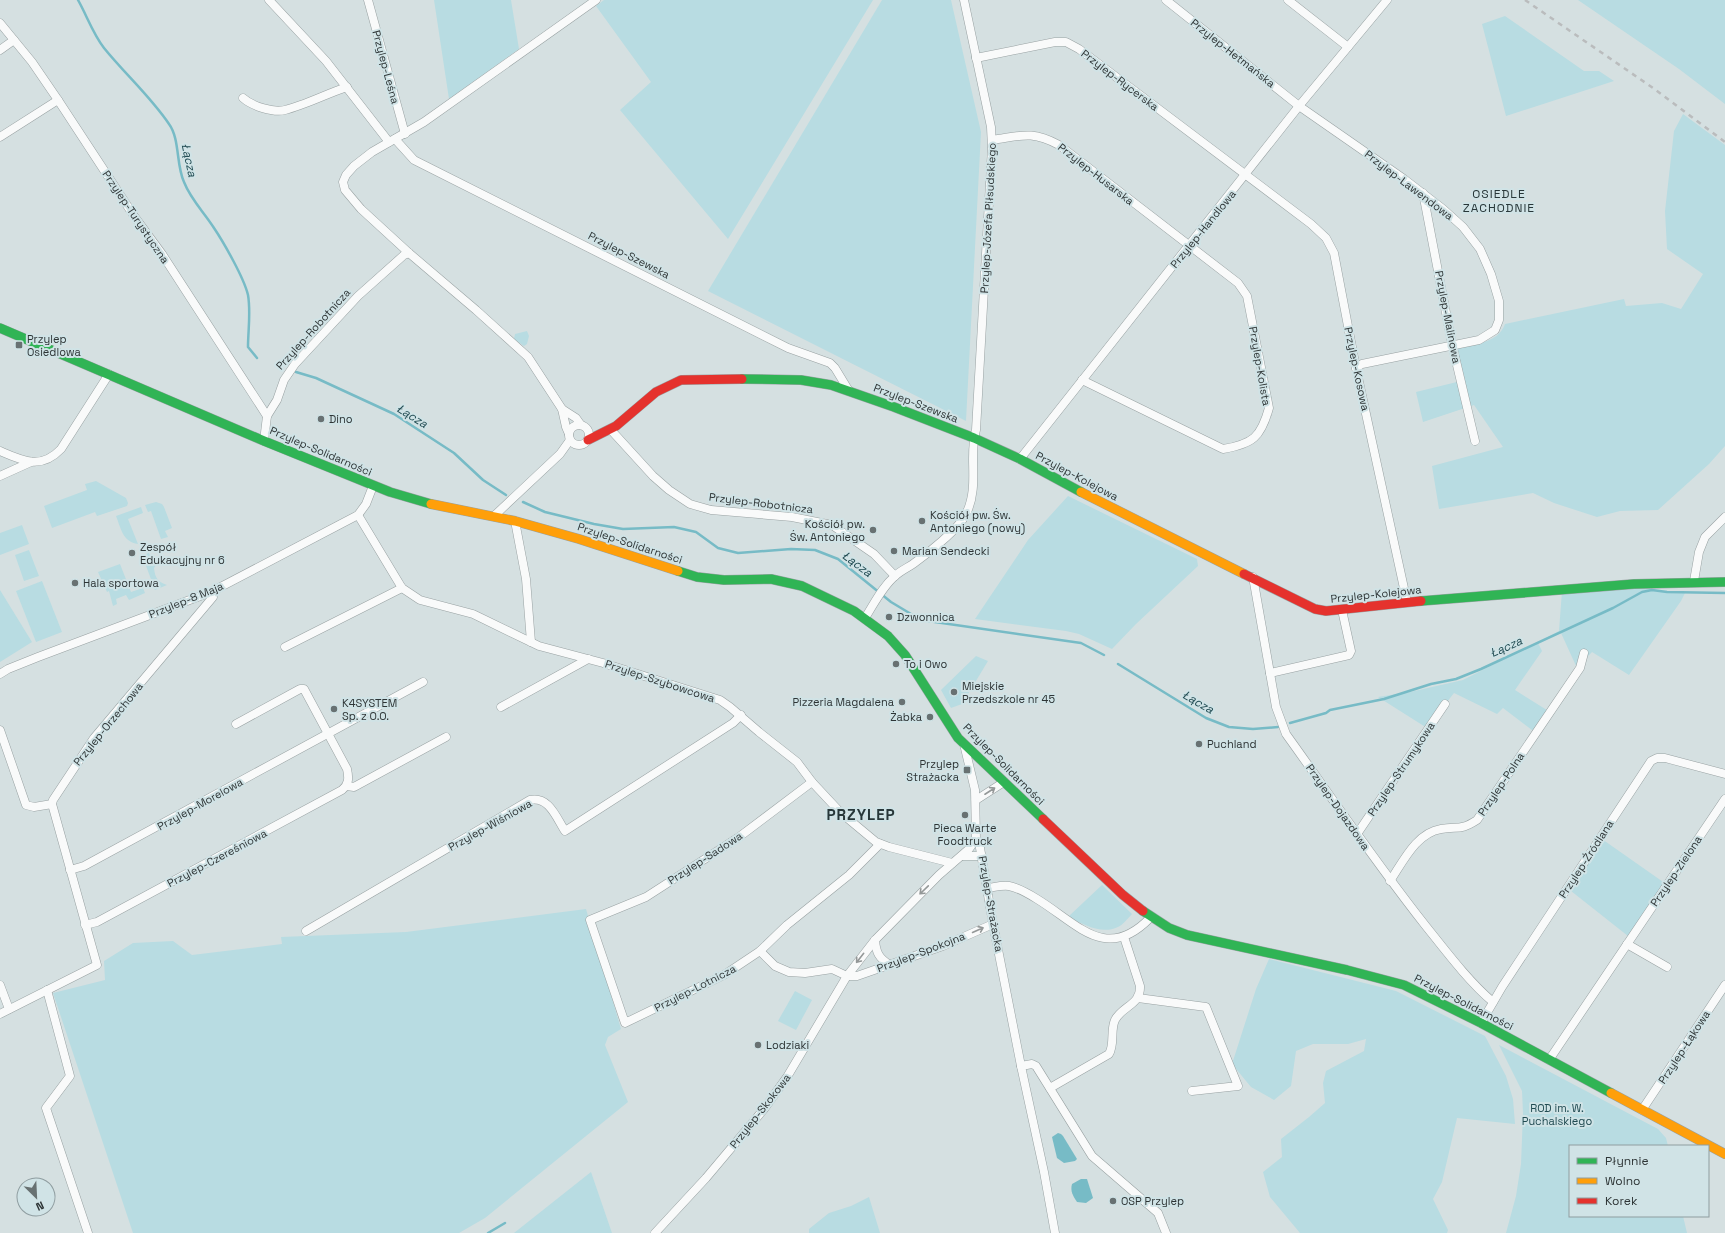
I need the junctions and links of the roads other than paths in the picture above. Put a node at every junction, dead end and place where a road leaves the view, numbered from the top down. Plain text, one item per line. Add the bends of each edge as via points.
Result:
1 (269, 0) edge
2 (368, 0) edge
3 (596, 0) edge
4 (964, 0) edge
5 (1166, 0) edge
6 (1288, 0) edge
7 (1387, 0) edge
8 (0, 23) edge
9 (14, 40) junction
10 (1348, 47) junction
11 (0, 50) edge
12 (976, 58) junction
13 (346, 86) junction
14 (243, 98) dead end
15 (58, 100) junction
16 (1299, 106) junction
17 (405, 134) junction
18 (0, 137) edge
19 (392, 140) junction
20 (992, 140) junction
21 (1246, 175) junction
22 (1423, 194) junction
23 (1189, 246) junction
24 (409, 254) junction
25 (0, 328) edge
26 (1452, 344) junction
27 (1356, 368) junction
28 (109, 374) junction
29 (1082, 380) junction
30 (849, 391) junction
31 (562, 409) junction
32 (267, 416) junction
33 (581, 426) junction
34 (611, 430) junction
35 (588, 436) junction
36 (570, 437) junction
37 (974, 438) junction
38 (264, 441) junction
39 (1475, 441) dead end
40 (578, 446) junction
41 (0, 450) edge
42 (560, 454) junction
43 (1020, 459) junction
44 (32, 462) junction
45 (0, 476) edge
46 (373, 486) junction
47 (358, 515) junction
48 (494, 516) junction
49 (1725, 517) edge
50 (515, 521) junction
51 (895, 576) junction
52 (1253, 577) junction
53 (1694, 581) junction
54 (1725, 582) edge
55 (402, 588) junction
56 (212, 592) junction
57 (1407, 602) junction
58 (1342, 610) junction
59 (865, 618) junction
60 (531, 642) junction
61 (285, 647) dead end
62 (1584, 653) dead end
63 (588, 659) junction
64 (1270, 673) junction
65 (0, 674) edge
66 (423, 682) dead end
67 (1445, 704) dead end
68 (501, 707) dead end
69 (740, 715) junction
70 (236, 724) dead end
71 (0, 730) edge
72 (328, 734) junction
73 (446, 737) dead end
74 (964, 744) junction
75 (1725, 774) edge
76 (812, 782) junction
77 (1004, 782) junction
78 (347, 786) junction
79 (1725, 799) edge
80 (976, 800) junction
81 (52, 804) junction
82 (1357, 834) junction
83 (976, 839) junction
84 (880, 844) junction
85 (962, 856) junction
86 (982, 856) junction
87 (952, 863) junction
88 (70, 870) junction
89 (1390, 881) junction
90 (988, 888) junction
91 (1150, 918) junction
92 (590, 920) joint
93 (993, 924) junction
94 (85, 925) junction
95 (306, 931) dead end
96 (1124, 937) junction
97 (874, 940) junction
98 (1627, 944) junction
99 (760, 951) junction
100 (890, 964) junction
101 (1667, 967) dead end
102 (847, 976) junction
103 (0, 985) edge
104 (1725, 985) edge
105 (47, 990) junction
106 (1138, 998) junction
107 (1493, 1002) junction
108 (9, 1009) junction
109 (0, 1014) edge
110 (1482, 1024) junction
111 (1549, 1060) junction
112 (1021, 1066) junction
113 (1050, 1088) junction
114 (1192, 1091) dead end
115 (1642, 1110) junction
116 (1708, 1145) edge
117 (1709, 1146) edge
118 (1725, 1154) edge
119 (88, 1233) edge
120 (655, 1233) edge
121 (1054, 1233) edge
122 (1166, 1233) edge

1 - 13 street, Przylep-Szewska
2 - 17 street, Przylep-Leśna
3 - 17 street via 457,100
4 - 12 street, Przylep-Józefa Piłsudskiego
5 - 16 street, Przylep-Hetmańska
6 - 10 street
7 - 10 street, Przylep-Handlowa
8 - 9 street, Przylep-Turystyczna
9 - 11 street
9 - 15 street, Przylep-Turystyczna
10 - 16 street, Przylep-Handlowa
12 - 20 street, Przylep-Józefa Piłsudskiego
12 - 21 street, Przylep-Rycerska via 1066,42 1079,49
13 - 14 street via 284,110 272,110 247,102
13 - 19 street, Przylep-Szewska
15 - 18 street
15 - 32 street, Przylep-Turystyczna
16 - 21 street, Przylep-Handlowa
16 - 22 street, Przylep-Lawendowa
17 - 19 street
19 - 24 street via 354,166 343,182 349,195
19 - 30 street, Przylep-Szewska via 414,160 788,348 830,363 836,368
20 - 23 street, Przylep-Husarska via 1029,134 1052,141
20 - 37 street, Przylep-Józefa Piłsudskiego via 977,422
21 - 23 street, Przylep-Handlowa
21 - 27 street, Przylep-Kosowa via 1326,238 1334,253
22 - 26 street, Przylep-Malinowa
22 - 26 street, Przylep-Lawendowa via 1463,227 1480,249 1499,301 1496,330 1479,340
23 - 29 street, Przylep-Handlowa
23 - 29 street, Przylep-Kolista via 1238,284 1247,296 1269,408 1265,424 1255,438 1240,446 1223,450
24 - 31 street via 528,357
24 - 32 street, Przylep-Robotnicza via 404,255 358,296 295,364 284,380 277,400
25 - 28 main road, Przylep-Solidarności
26 - 27 street, Przylep-Lawendowa via 1362,364
26 - 39 street, Przylep-Malinowa
27 - 57 street, Przylep-Kosowa
28 - 38 main road, Przylep-Solidarności
28 - 44 street via 56,455 47,460
29 - 43 street, Przylep-Handlowa
30 - 34 main road, Przylep-Szewska via 801,380 681,380 656,392
30 - 37 main road, Przylep-Szewska
31 - 33 street via 576,418
31 - 36 street
32 - 38 street, Przylep-Robotnicza
33 - 35 street
33 - 36 street via 574,426
34 - 35 main road via 602,435
34 - 51 street, Przylep-Robotnicza via 652,476 690,504 712,510 792,517 832,525 874,554
35 - 40 street via 584,444
36 - 40 street
36 - 42 street
37 - 43 main road, Przylep-Kolejowa
37 - 51 street via 972,499 966,515 942,540
38 - 46 main road, Przylep-Solidarności
40 - 42 street
41 - 44 street
42 - 48 street
43 - 52 main road, Przylep-Kolejowa via 1107,506
44 - 45 street
46 - 47 street via 366,504
46 - 48 main road, Przylep-Solidarności via 423,502
47 - 55 street
47 - 56 street, Przylep-8 Maja
48 - 50 main road, Przylep-Solidarności
49 - 53 street via 1705,536 1699,552
50 - 59 main road, Przylep-Solidarności via 697,577 724,580 771,579 802,586
50 - 60 street via 526,579
51 - 59 street
52 - 58 main road, Przylep-Kolejowa via 1315,609
52 - 64 street, Przylep-Dojazdowa
53 - 54 main road, Przylep-Kolejowa
53 - 57 main road, Przylep-Kolejowa
55 - 60 street, Przylep-Szybowcowa via 420,600 473,614
55 - 61 street
56 - 65 street, Przylep-8 Maja via 38,656
56 - 81 street, Przylep-Orzechowa via 213,598 87,747 55,795
57 - 58 main road, Przylep-Kolejowa
58 - 64 street via 1351,651 1349,655
59 - 74 main road, Przylep-Solidarności via 897,645
60 - 63 street, Przylep-Szybowcowa
62 - 89 street, Przylep-Polna via 1580,668 1477,820 1467,827 1441,829 1421,838
63 - 68 street
63 - 69 street, Przylep-Szybowcowa via 712,697
64 - 82 street, Przylep-Dojazdowa via 1276,707 1286,734
66 - 72 street, Przylep-Morelowa
67 - 82 street, Przylep-Strumykowa
69 - 76 street, Przylep-Szybowcowa via 797,762
69 - 95 street, Przylep-Wiśniowa via 733,723 565,831 546,802 538,798 530,800
70 - 72 street via 304,689
71 - 81 street via 26,805 34,807
72 - 78 street via 347,769
72 - 88 street, Przylep-Morelowa via 84,866
73 - 78 street, Przylep-Czereśniowa via 354,787
74 - 77 main road, Przylep-Solidarności
74 - 80 street, Przylep-Strażacka via 974,780
75 - 107 street, Przylep-Źródlana via 1665,758 1651,761
76 - 84 street, Przylep-Szybowcowa via 840,812
76 - 92 street, Przylep-Sadowa via 739,837 646,897
80 -> 77 street
77 - 91 main road, Przylep-Solidarności
78 - 94 street, Przylep-Czereśniowa via 97,922
79 - 98 street, Przylep-Zielona
80 - 83 street, Przylep-Strażacka
81 - 88 street
82 - 89 street, Przylep-Dojazdowa
83 - 85 street, Przylep-Skokowa
83 - 86 street, Przylep-Strażacka
84 - 87 street, Przylep-Szybowcowa
84 - 99 street, Przylep-Lotnicza via 849,875 787,925
85 - 86 street
85 - 87 street, Przylep-Skokowa
86 - 90 street, Przylep-Strażacka
87 -> 97 street, Przylep-Skokowa
88 - 94 street
89 - 107 street, Przylep-Dojazdowa via 1447,952
90 - 93 street, Przylep-Strażacka
90 - 96 street via 1004,886 1017,889 1099,938
91 - 96 street
91 - 110 main road, Przylep-Solidarności via 1187,935 1387,979 1422,993
92 - 99 street, Przylep-Lotnicza via 625,1023 724,975
100 -> 93 street, Przylep-Spokojna via 943,946
93 - 112 street, Przylep-Strażacka
94 - 105 street via 96,965
96 - 106 street via 1140,986
97 - 100 street via 876,952
97 -> 102 street, Przylep-Skokowa
98 - 101 street
98 - 111 street, Przylep-Zielona
99 - 102 street via 775,966 789,972 805,973 832,969
100 - 102 street, Przylep-Spokojna via 857,976
102 - 120 street, Przylep-Skokowa via 787,1078 764,1109
103 - 108 street
104 - 115 street, Przylep-Łąkowa
105 - 108 street
105 - 119 street via 70,1076 46,1108
106 - 113 street via 1114,1021 1109,1054
106 - 114 street via 1206,1007 1238,1086
107 - 110 street, Przylep-Źródlana
108 - 109 street
110 - 111 main road, Przylep-Solidarności
111 - 115 main road, Przylep-Solidarności
112 - 113 street via 1036,1066
112 - 121 street, Przylep-Strażacka via 1044,1172
113 - 122 street via 1092,1156 1158,1212
115 - 116 main road, Przylep-Solidarności
117 - 118 main road, Przylep-Solidarności

